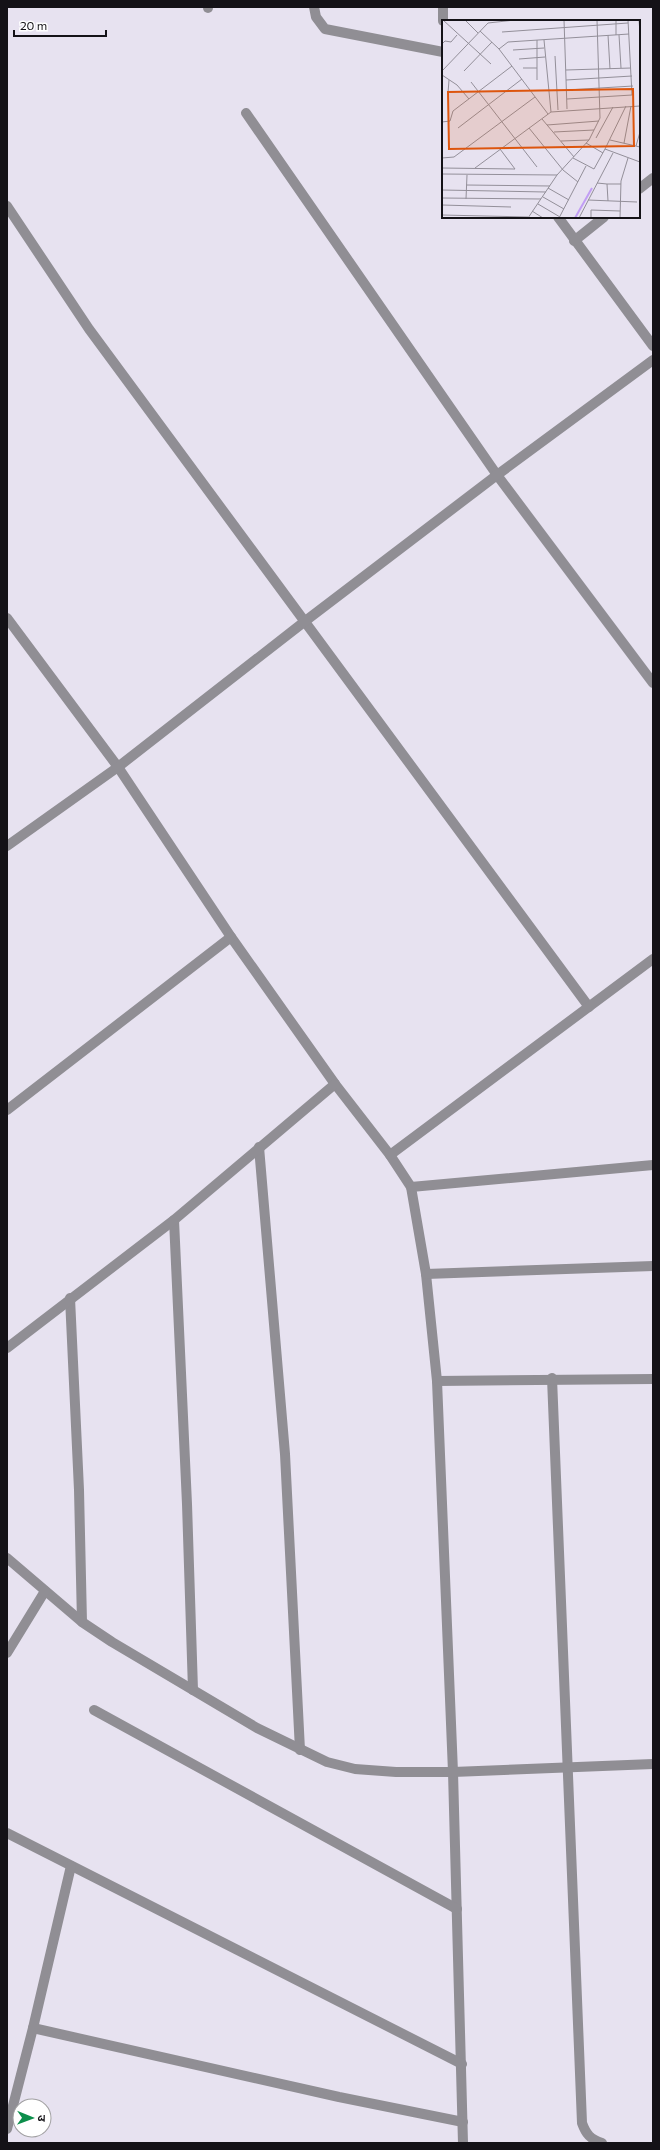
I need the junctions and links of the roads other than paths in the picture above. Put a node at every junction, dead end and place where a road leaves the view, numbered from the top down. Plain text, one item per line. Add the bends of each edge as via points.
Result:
1 (314, 7) edge
2 (443, 7) edge
3 (443, 20) edge
4 (442, 52) edge
5 (246, 113) dead end
6 (653, 178) edge
7 (640, 188) edge
8 (7, 206) edge
9 (559, 218) edge
10 (603, 218) edge
11 (574, 241) junction
12 (653, 346) edge
13 (653, 360) edge
14 (497, 475) junction
15 (7, 618) edge
16 (304, 622) junction
17 (653, 683) edge
18 (118, 767) junction
19 (7, 846) edge
20 (231, 936) junction
21 (653, 960) edge
22 (589, 1007) junction
23 (335, 1084) junction
24 (7, 1110) edge
25 (259, 1147) junction
26 (390, 1155) junction
27 (653, 1165) edge
28 (411, 1187) junction
29 (174, 1220) junction
30 (653, 1266) edge
31 (426, 1274) junction
32 (70, 1298) junction
33 (7, 1348) edge
34 (552, 1378) junction
35 (653, 1379) edge
36 (437, 1381) junction
37 (7, 1558) edge
38 (45, 1591) junction
39 (82, 1622) junction
40 (7, 1652) edge
41 (193, 1690) junction
42 (94, 1710) dead end
43 (300, 1750) junction
44 (653, 1764) edge
45 (567, 1768) junction
46 (453, 1772) junction
47 (7, 1834) edge
48 (71, 1866) junction
49 (457, 1909) junction
50 (33, 2028) junction
51 (462, 2064) junction
52 (462, 2122) junction
53 (7, 2129) edge
54 (463, 2143) edge
55 (602, 2143) edge

1 - 4 street via 316,17 325,29
2 - 3 street
5 - 14 street
6 - 7 street
8 - 16 street via 89,329
9 - 11 street
10 - 11 street
11 - 12 street
13 - 14 street
14 - 16 street
14 - 17 street
15 - 18 street
16 - 18 street
16 - 22 street
18 - 19 street
18 - 20 street
20 - 23 street
20 - 24 street
21 - 22 street
22 - 26 street
23 - 25 street
23 - 26 street
25 - 29 street
25 - 43 street via 285,1454
26 - 28 street
27 - 28 street
28 - 31 street
29 - 32 street
29 - 41 street
30 - 31 street
31 - 36 street
32 - 33 street
32 - 39 street
34 - 35 street
34 - 36 street
34 - 45 street
36 - 46 street
37 - 38 street
38 - 39 street
38 - 40 street
39 - 41 street
41 - 43 street
42 - 49 street
43 - 46 street via 327,1762 355,1769
44 - 45 street
45 - 46 street
45 - 55 street via 582,2123 586,2134
46 - 49 street
47 - 48 street
48 - 50 street
48 - 51 street
49 - 51 street
50 - 52 street
50 - 53 street
51 - 52 street
52 - 54 street

